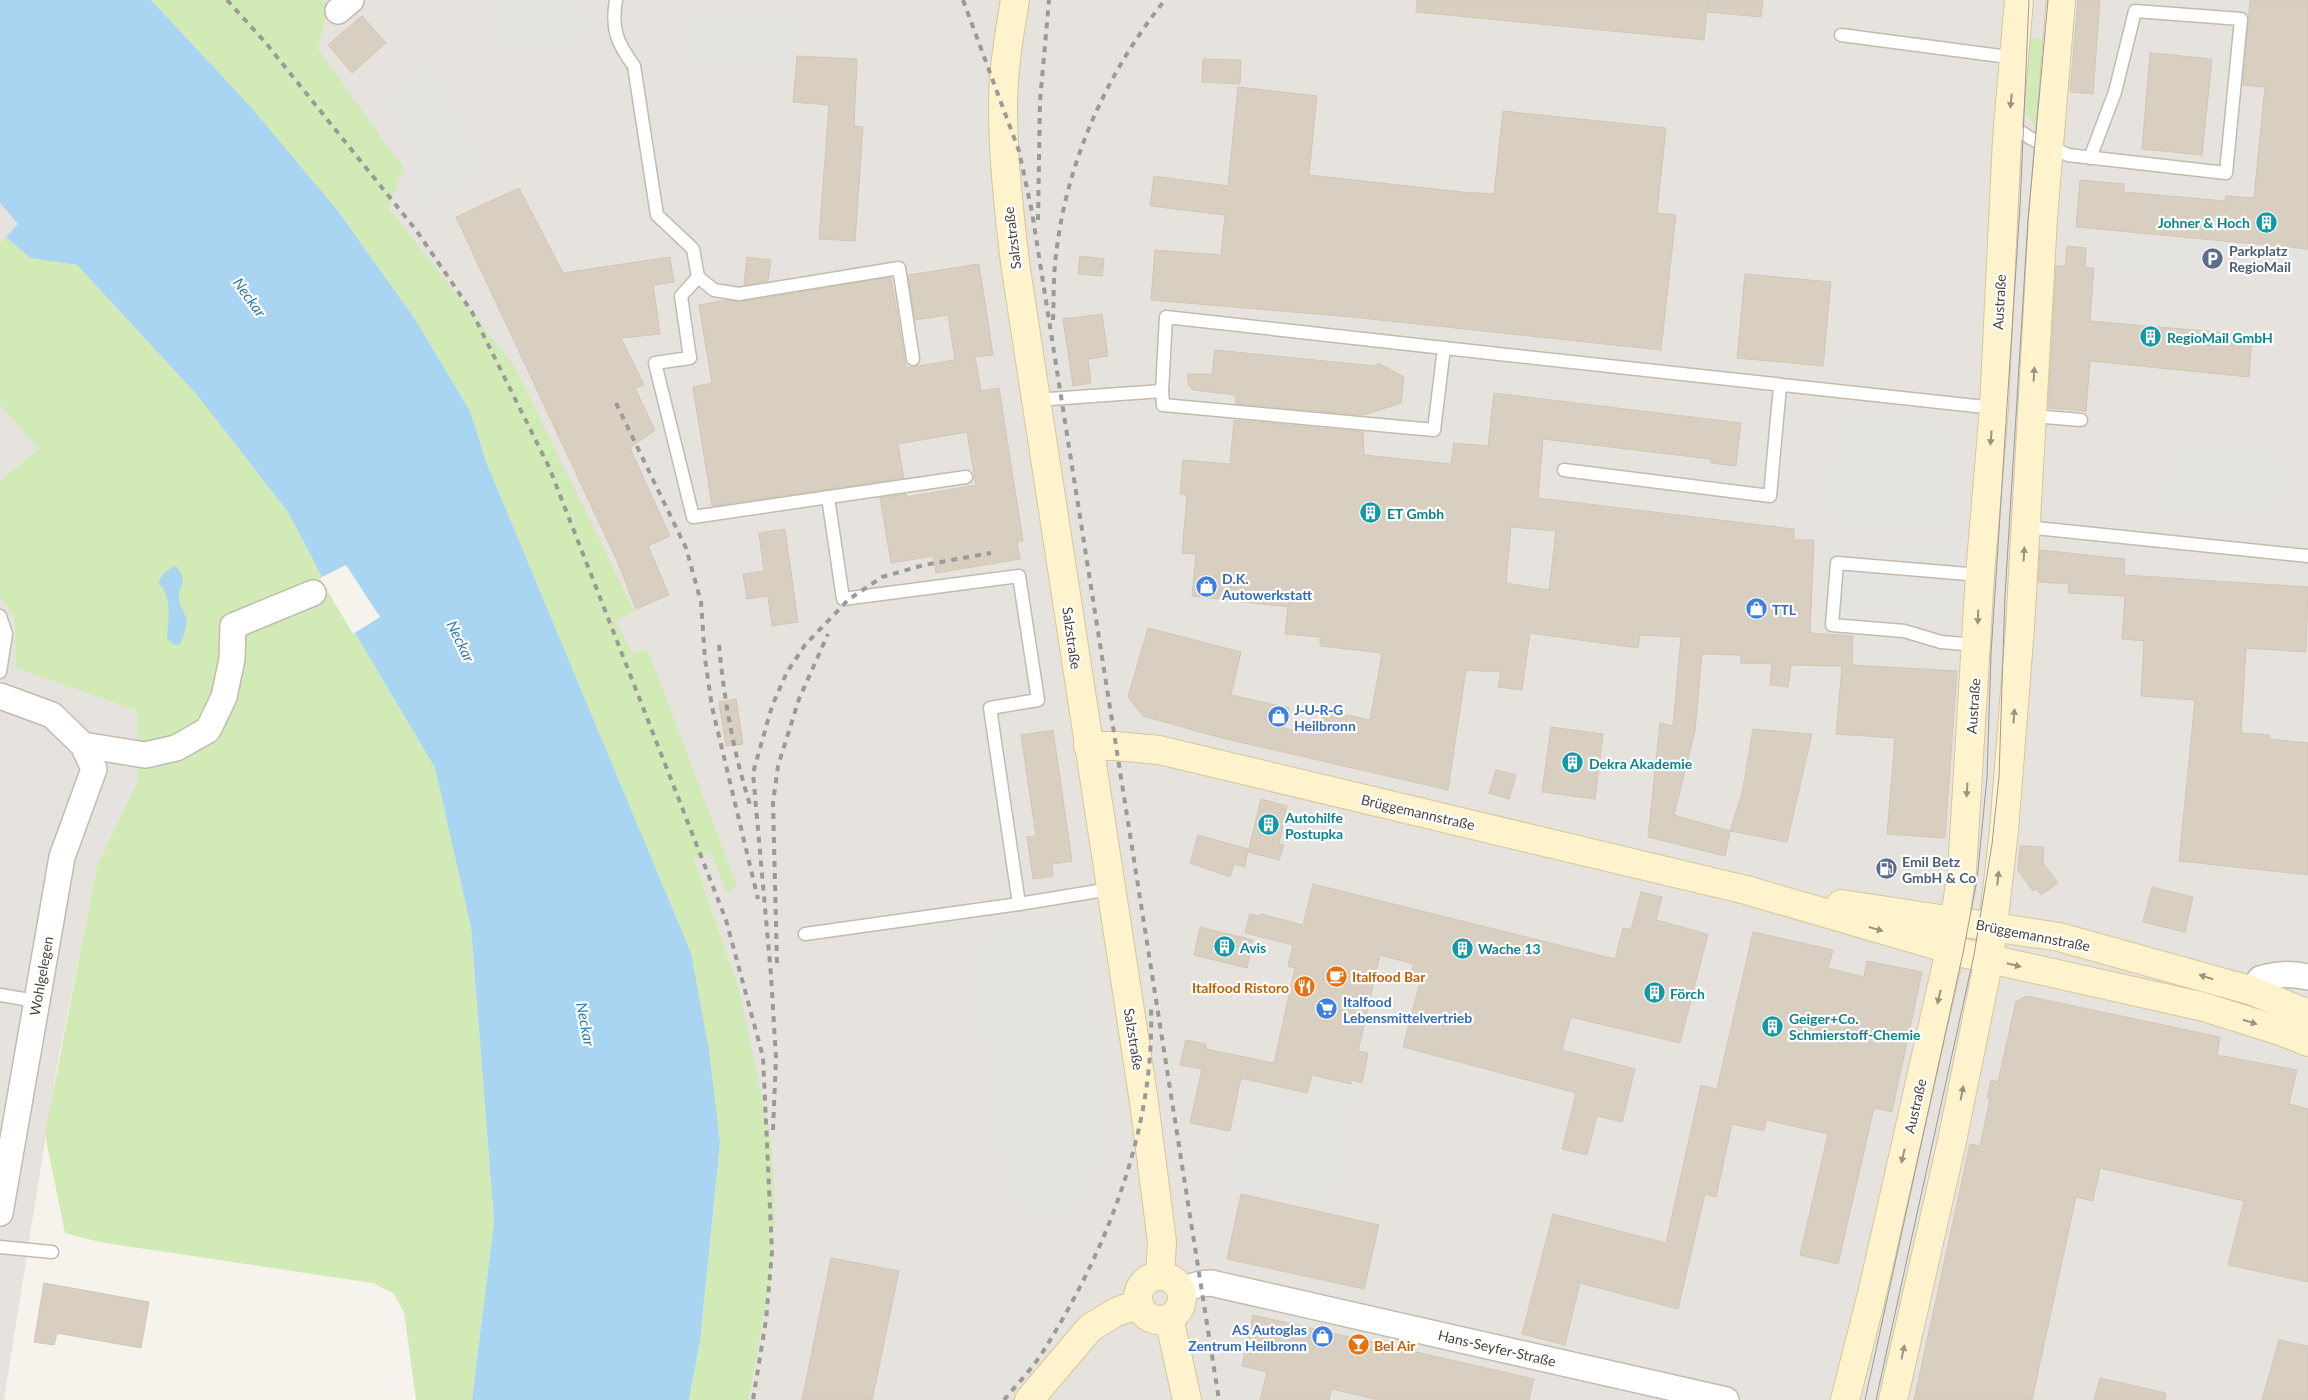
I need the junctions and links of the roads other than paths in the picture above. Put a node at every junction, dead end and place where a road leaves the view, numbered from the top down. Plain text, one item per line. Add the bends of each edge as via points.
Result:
1 (616, 0) edge
2 (1016, 0) edge
3 (2019, 0) edge
4 (2061, 0) edge
5 (1841, 35) dead end
6 (2016, 58) junction
7 (2007, 139) junction
8 (2048, 145) junction
9 (2090, 158) junction
10 (698, 276) junction
11 (1444, 348) junction
12 (913, 359) dead end
13 (1780, 386) junction
14 (1162, 390) junction
15 (1036, 400) junction
16 (1994, 408) junction
17 (2032, 416) junction
18 (2081, 420) dead end
19 (1564, 470) dead end
20 (966, 476) dead end
21 (828, 497) junction
22 (2026, 527) junction
23 (2308, 556) edge
24 (1980, 575) junction
25 (313, 593) dead end
26 (0, 616) edge
27 (1977, 645) junction
28 (0, 672) edge
29 (0, 696) edge
30 (83, 745) junction
31 (1088, 746) junction
32 (1110, 889) junction
33 (1746, 890) junction
34 (1019, 904) junction
35 (1954, 920) junction
36 (1993, 926) junction
37 (806, 934) dead end
38 (1950, 950) junction
39 (1989, 959) junction
40 (2308, 977) edge
41 (2253, 991) junction
42 (0, 995) edge
43 (36, 1001) junction
44 (2308, 1014) edge
45 (2308, 1042) edge
46 (0, 1213) edge
47 (0, 1247) edge
48 (52, 1252) dead end
49 (1170, 1283) junction
50 (1139, 1304) junction
51 (1169, 1318) junction
52 (1847, 1398) edge
53 (1029, 1400) edge
54 (1187, 1400) edge
55 (1726, 1400) edge
56 (1893, 1400) edge

1 - 10 lane via 613,20 622,50 634,66 657,215 693,249
2 - 15 main road, Salzstraße via 1008,43 1003,104 1005,172
3 - 6 main road, Austraße
4 - 8 main road
5 - 6 lane
6 -> 7 main road, Austraße
7 - 8 lane via 2023,133 2035,143
7 - 16 main road, Austraße
8 - 9 lane via 2068,155
17 -> 8 main road
9 - 9 lane via 2226,173 2241,19 2135,11 2115,92
10 - 12 lane via 714,290 739,294 899,268
10 - 21 lane via 681,296 690,358 655,363 693,517
11 - 13 lane
11 - 14 lane via 1166,317
11 - 14 lane via 1434,430 1164,405
13 - 16 lane
13 - 19 lane via 1770,496
14 - 15 lane
15 - 31 main road, Salzstraße
16 -> 24 main road, Austraße
17 - 18 lane
17 - 22 main road
20 - 21 lane
21 - 34 lane via 843,599 1019,576 1038,700 990,708
22 - 23 lane
36 -> 22 main road via 2014,716
24 -> 27 main road, Austraße
24 - 27 lane via 1837,563 1832,625 1904,631 1941,642
25 - 30 street via 233,626 232,659 224,697 208,730 176,748 145,755
26 - 28 lane via 6,634
27 -> 35 main road, Austraße via 1962,871
29 - 30 street via 52,714
30 - 43 street, Wohlgelegen via 94,769 62,857
31 - 32 main road, Salzstraße
31 - 33 main road, Brüggemannstraße via 1160,750
32 - 34 lane
32 - 49 main road, Salzstraße
33 - 35 main road, Brüggemannstraße
33 -> 38 main road, Brüggemannstraße
34 - 37 lane
35 - 36 main road, Brüggemannstraße
35 - 38 main road, Austraße
36 - 39 main road
41 -> 36 main road, Brüggemannstraße via 2058,938
38 - 39 main road, Brüggemannstraße
38 -> 52 main road, Austraße
39 -> 45 main road, Brüggemannstraße via 2204,1007
56 -> 39 main road via 1952,1141
40 - 41 street via 2272,975 2260,979
41 - 44 main road, Brüggemannstraße
42 - 43 lane
43 - 46 street, Wohlgelegen
47 - 48 lane
49 - 50 main road via 1153,1277 1142,1285
49 - 51 main road via 1182,1296 1179,1310
49 - 55 street, Hans-Seyfer-Straße via 1211,1283
50 - 51 main road via 1154,1320
50 - 53 main road via 1116,1312 1090,1328
51 - 54 main road

